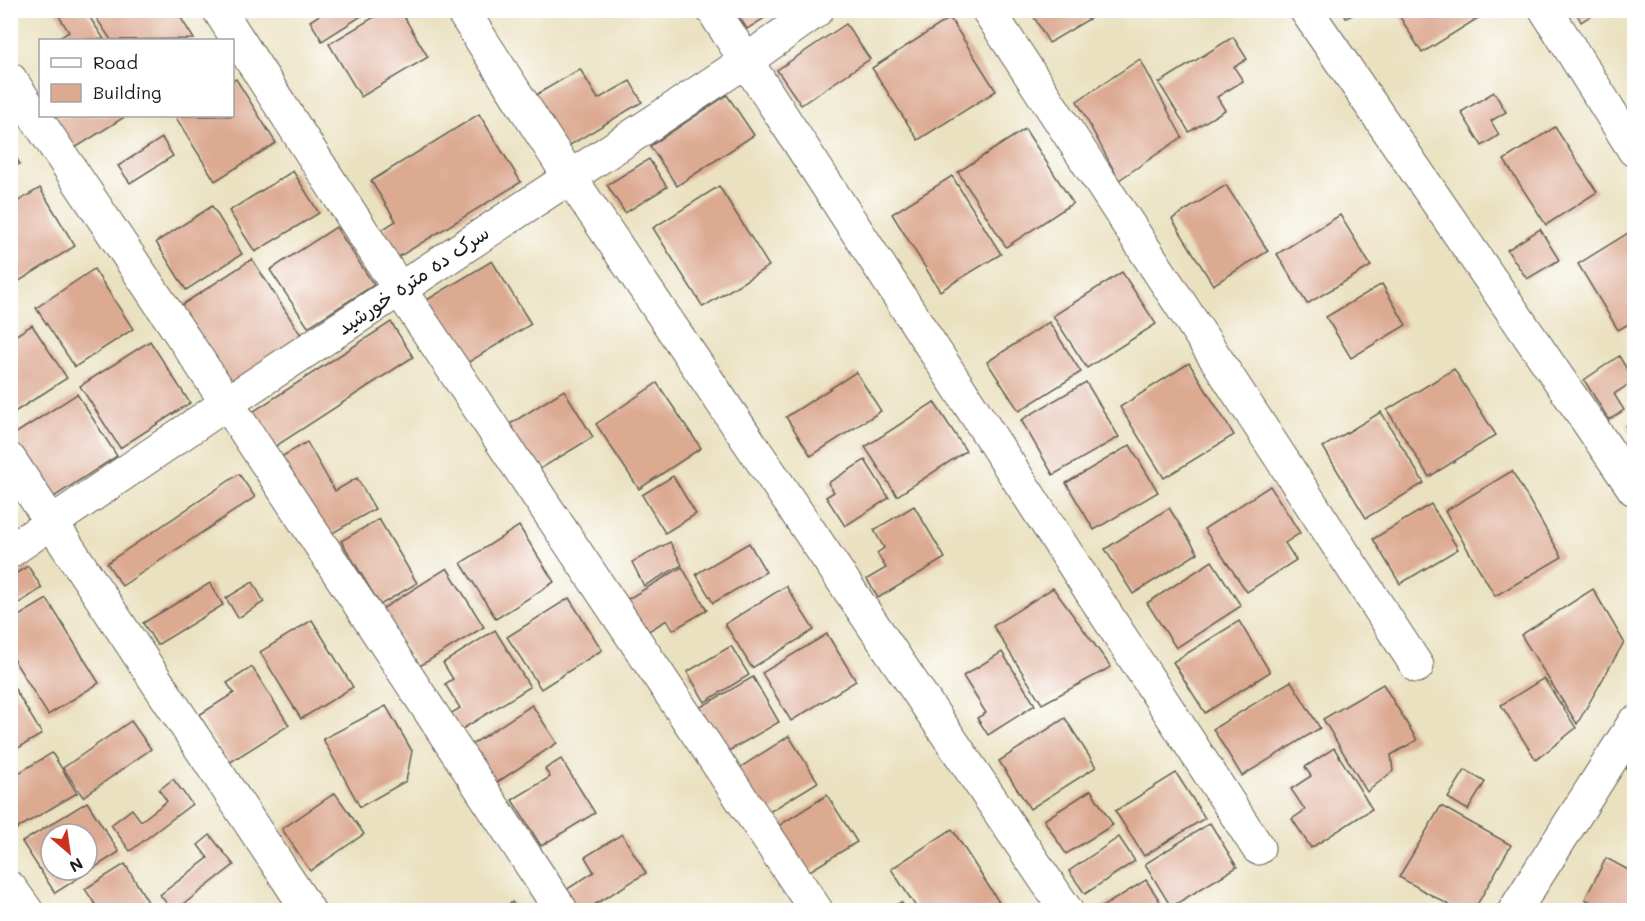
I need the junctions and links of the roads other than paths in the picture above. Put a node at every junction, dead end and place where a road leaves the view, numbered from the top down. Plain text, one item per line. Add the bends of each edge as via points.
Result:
1 (219, 10) edge
2 (462, 10) edge
3 (713, 10) edge
4 (817, 10) edge
5 (988, 10) edge
6 (1306, 10) edge
7 (1546, 10) edge
8 (746, 61) junction
9 (10, 79) edge
10 (1635, 150) edge
11 (569, 176) junction
12 (400, 290) junction
13 (227, 403) junction
14 (10, 460) edge
15 (1635, 489) edge
16 (51, 522) junction
17 (10, 551) edge
18 (1417, 666) dead end
19 (1635, 723) edge
20 (1258, 848) dead end
21 (10, 888) edge
22 (26, 910) edge
23 (308, 910) edge
24 (561, 910) edge
25 (816, 910) edge
26 (1066, 910) edge
27 (1515, 910) edge

1 - 12 street
2 - 11 street
3 - 8 street
4 - 8 street, سرک ده متره خورشید
5 - 18 street
6 - 15 street
7 - 10 street
8 - 11 street, سرک ده متره خورشید
8 - 20 street
9 - 13 street
11 - 12 street, سرک ده متره خورشید
11 - 26 street
12 - 13 street, سرک ده متره خورشید
12 - 25 street
13 - 16 street, سرک ده متره خورشید
13 - 24 street
14 - 16 street
16 - 17 street, سرک ده متره خورشید
16 - 23 street
19 - 27 street
21 - 22 street

